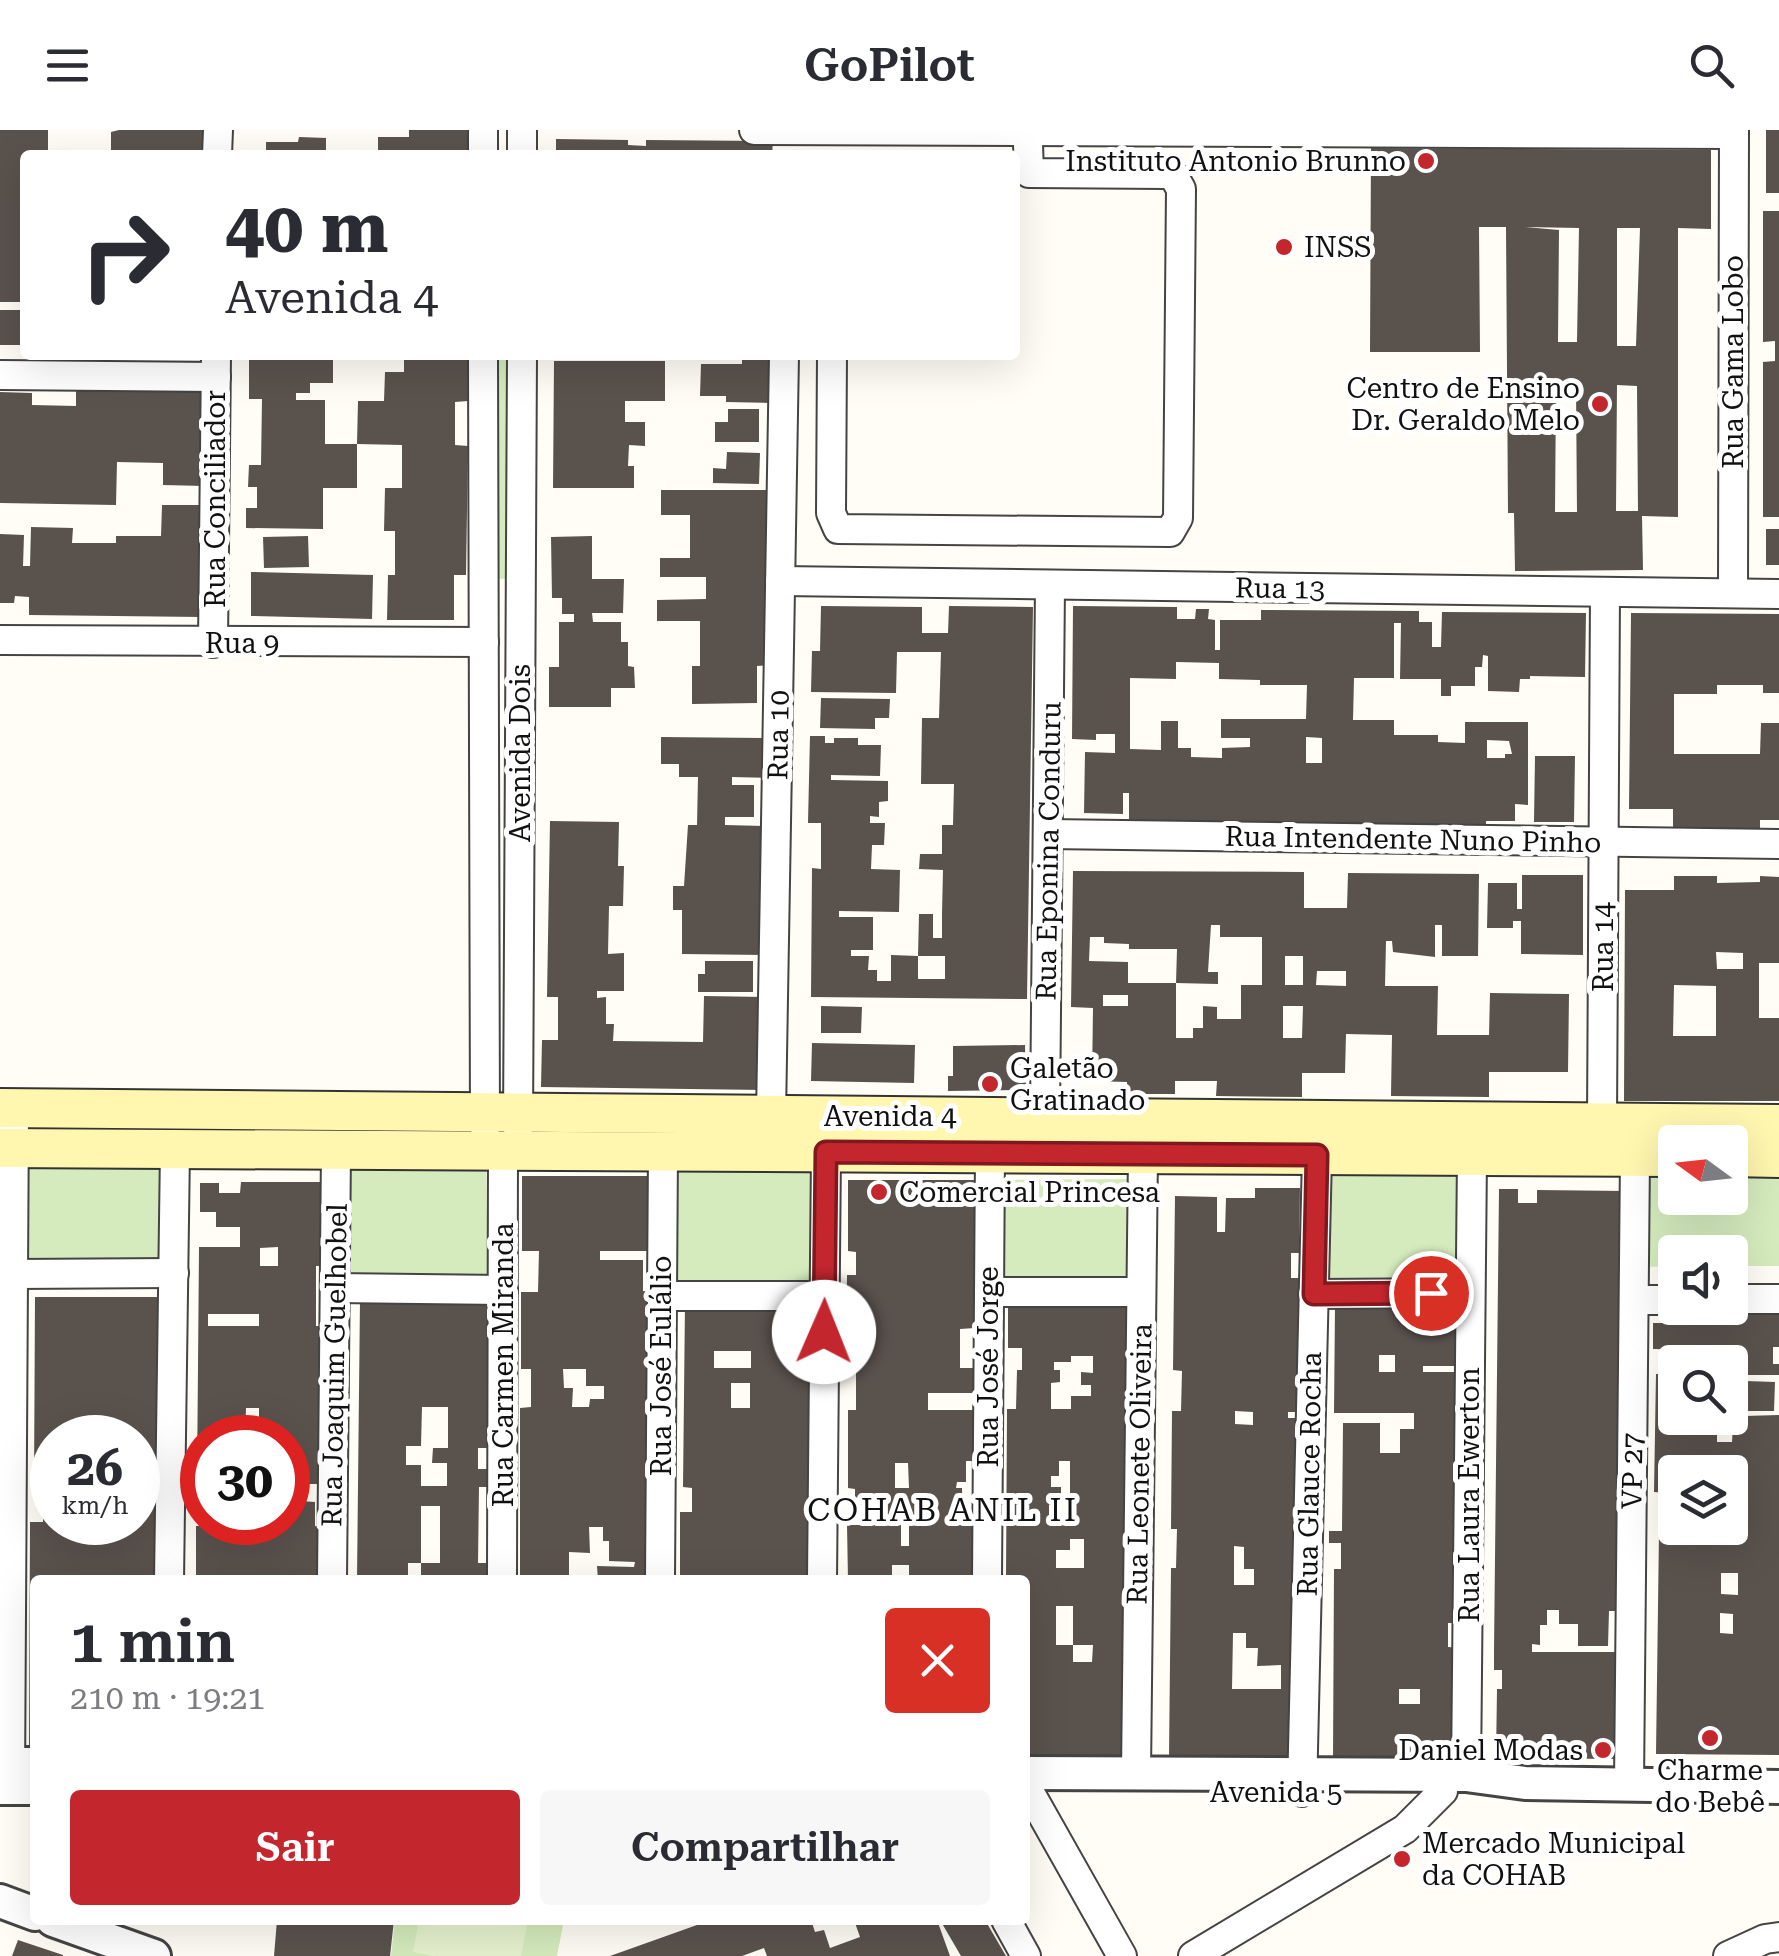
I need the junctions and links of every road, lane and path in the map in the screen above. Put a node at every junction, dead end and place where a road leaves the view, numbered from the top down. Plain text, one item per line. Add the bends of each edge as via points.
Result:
1 (754, 130) edge
2 (788, 130) edge
3 (1170, 131) edge
4 (1734, 132) edge
5 (1028, 144) dead end
6 (484, 360) edge
7 (522, 360) edge
8 (784, 360) edge
9 (832, 360) edge
10 (216, 366) edge
11 (0, 375) edge
12 (780, 581) junction
13 (1050, 584) junction
14 (1605, 592) junction
15 (1732, 593) junction
16 (1779, 594) edge
17 (0, 640) edge
18 (484, 642) junction
19 (214, 643) junction
20 (1048, 834) junction
21 (1604, 841) junction
22 (1779, 844) edge
23 (7, 1108) edge
24 (502, 1112) junction
25 (771, 1115) junction
26 (1045, 1117) junction
27 (1602, 1122) junction
28 (1779, 1124) edge
29 (900, 1134) junction
30 (1221, 1137) junction
31 (1541, 1139) junction
32 (7, 1148) edge
33 (176, 1149) junction
34 (336, 1150) junction
35 (502, 1151) junction
36 (663, 1151) junction
37 (826, 1152) junction
38 (990, 1153) junction
39 (1142, 1154) junction
40 (1317, 1155) junction
41 (1472, 1156) junction
42 (1635, 1157) junction
43 (1658, 1157) edge
44 (1748, 1157) edge
45 (1779, 1158) edge
46 (174, 1273) junction
47 (13, 1274) junction
48 (335, 1288) junction
49 (503, 1290) junction
50 (989, 1292) junction
51 (1141, 1292) junction
52 (1470, 1293) junction
53 (1314, 1294) junction
54 (662, 1296) junction
55 (824, 1296) junction
56 (1748, 1299) edge
57 (1779, 1299) edge
58 (1634, 1300) junction
59 (1658, 1300) edge
60 (170, 1575) edge
61 (332, 1575) edge
62 (502, 1575) edge
63 (660, 1575) edge
64 (822, 1575) edge
65 (987, 1575) edge
66 (1136, 1773) junction
67 (15, 1776) edge
68 (1302, 1783) junction
69 (1454, 1783) junction
70 (1629, 1784) junction
71 (1030, 1786) edge
72 (1030, 1786) edge
73 (1779, 1787) edge
74 (1030, 1793) edge
75 (67, 1925) edge
76 (1009, 1925) edge
77 (1779, 1936) edge
78 (154, 1956) edge
79 (1026, 1956) edge
80 (1122, 1956) edge
81 (1193, 1956) edge
82 (1728, 1956) edge

1 - 2 street
2 - 3 street
3 - 4 street
4 - 15 street, Rua Gama Lobo
5 - 9 street via 1029,173 1166,174 1182,188 1178,518 1170,532 838,529 831,513
6 - 18 street, Avenida Dois
7 - 24 street, Avenida Dois
8 - 12 street, Rua 10
10 - 11 street
10 - 19 street, Rua Conciliador
12 - 13 street, Rua 13
12 - 25 street, Rua 10
13 - 14 street, Rua 13
13 - 20 street, Rua Eponina Conduru
14 - 15 street, Rua 13
14 - 21 street, Rua 14
15 - 16 street, Rua 13
17 - 19 street, Rua 9
18 - 19 street, Rua 9
18 - 24 street, Avenida Dois
20 - 21 street, Rua Intendente Nuno Pinho
20 - 26 street, Rua Eponina Conduru
21 - 22 street, Rua Intendente Nuno Pinho
21 - 27 street, Rua 14
23 - 24 main road, Avenida 4
23 - 32 street
24 - 25 main road, Avenida 4
24 - 35 street, Avenida Dois
25 - 29 main road, Avenida 4
26 - 29 main road, Avenida 4
26 - 30 main road, Avenida 4
27 - 28 main road, Avenida 4
27 - 31 main road, Avenida 4
29 - 37 main road, Avenida 4
29 - 38 main road, Avenida 4
30 - 31 main road, Avenida 4
30 - 39 main road, Avenida 4
30 - 40 main road, Avenida 4
31 - 41 main road, Avenida 4
31 - 42 main road, Avenida 4
32 - 33 main road, Avenida 4
32 - 47 street
33 - 34 main road, Avenida 4
33 - 46 street
34 - 35 main road, Avenida 4
34 - 48 street, Rua Joaquim Guelhobel
35 - 36 main road, Avenida 4
35 - 49 street, Rua Carmen Miranda
36 - 37 main road, Avenida 4
36 - 54 street, Rua José Eulálio
37 - 55 street
38 - 39 main road, Avenida 4
38 - 50 street, Rua José Jorge
39 - 51 street, Rua Leonete Oliveira
40 - 41 main road, Avenida 4
40 - 53 street, Rua Glauce Rocha
41 - 52 street, Rua Laura Ewerton
42 - 43 main road, Avenida 4
42 - 58 street, VP 27
44 - 45 main road
46 - 47 street
46 - 60 street
47 - 67 street
48 - 49 street
48 - 61 street, Rua Joaquim Guelhobel
49 - 62 street, Rua Carmen Miranda
50 - 51 street
50 - 65 street, Rua José Jorge
51 - 66 street, Rua Leonete Oliveira
52 - 53 street
52 - 69 street, Rua Laura Ewerton
53 - 68 street, Rua Glauce Rocha
54 - 55 street
54 - 63 street, Rua José Eulálio
55 - 64 street
56 - 57 street
58 - 59 street
58 - 70 street, VP 27
66 - 68 street, Avenida 5
66 - 71 street, Avenida 5
68 - 69 street, Avenida 5
68 - 72 street, Avenida 5
69 - 70 street, Avenida 5
69 - 81 street via 1406,1829
70 - 73 street, Avenida 5
74 - 80 street
75 - 78 street
76 - 79 street
77 - 82 street

